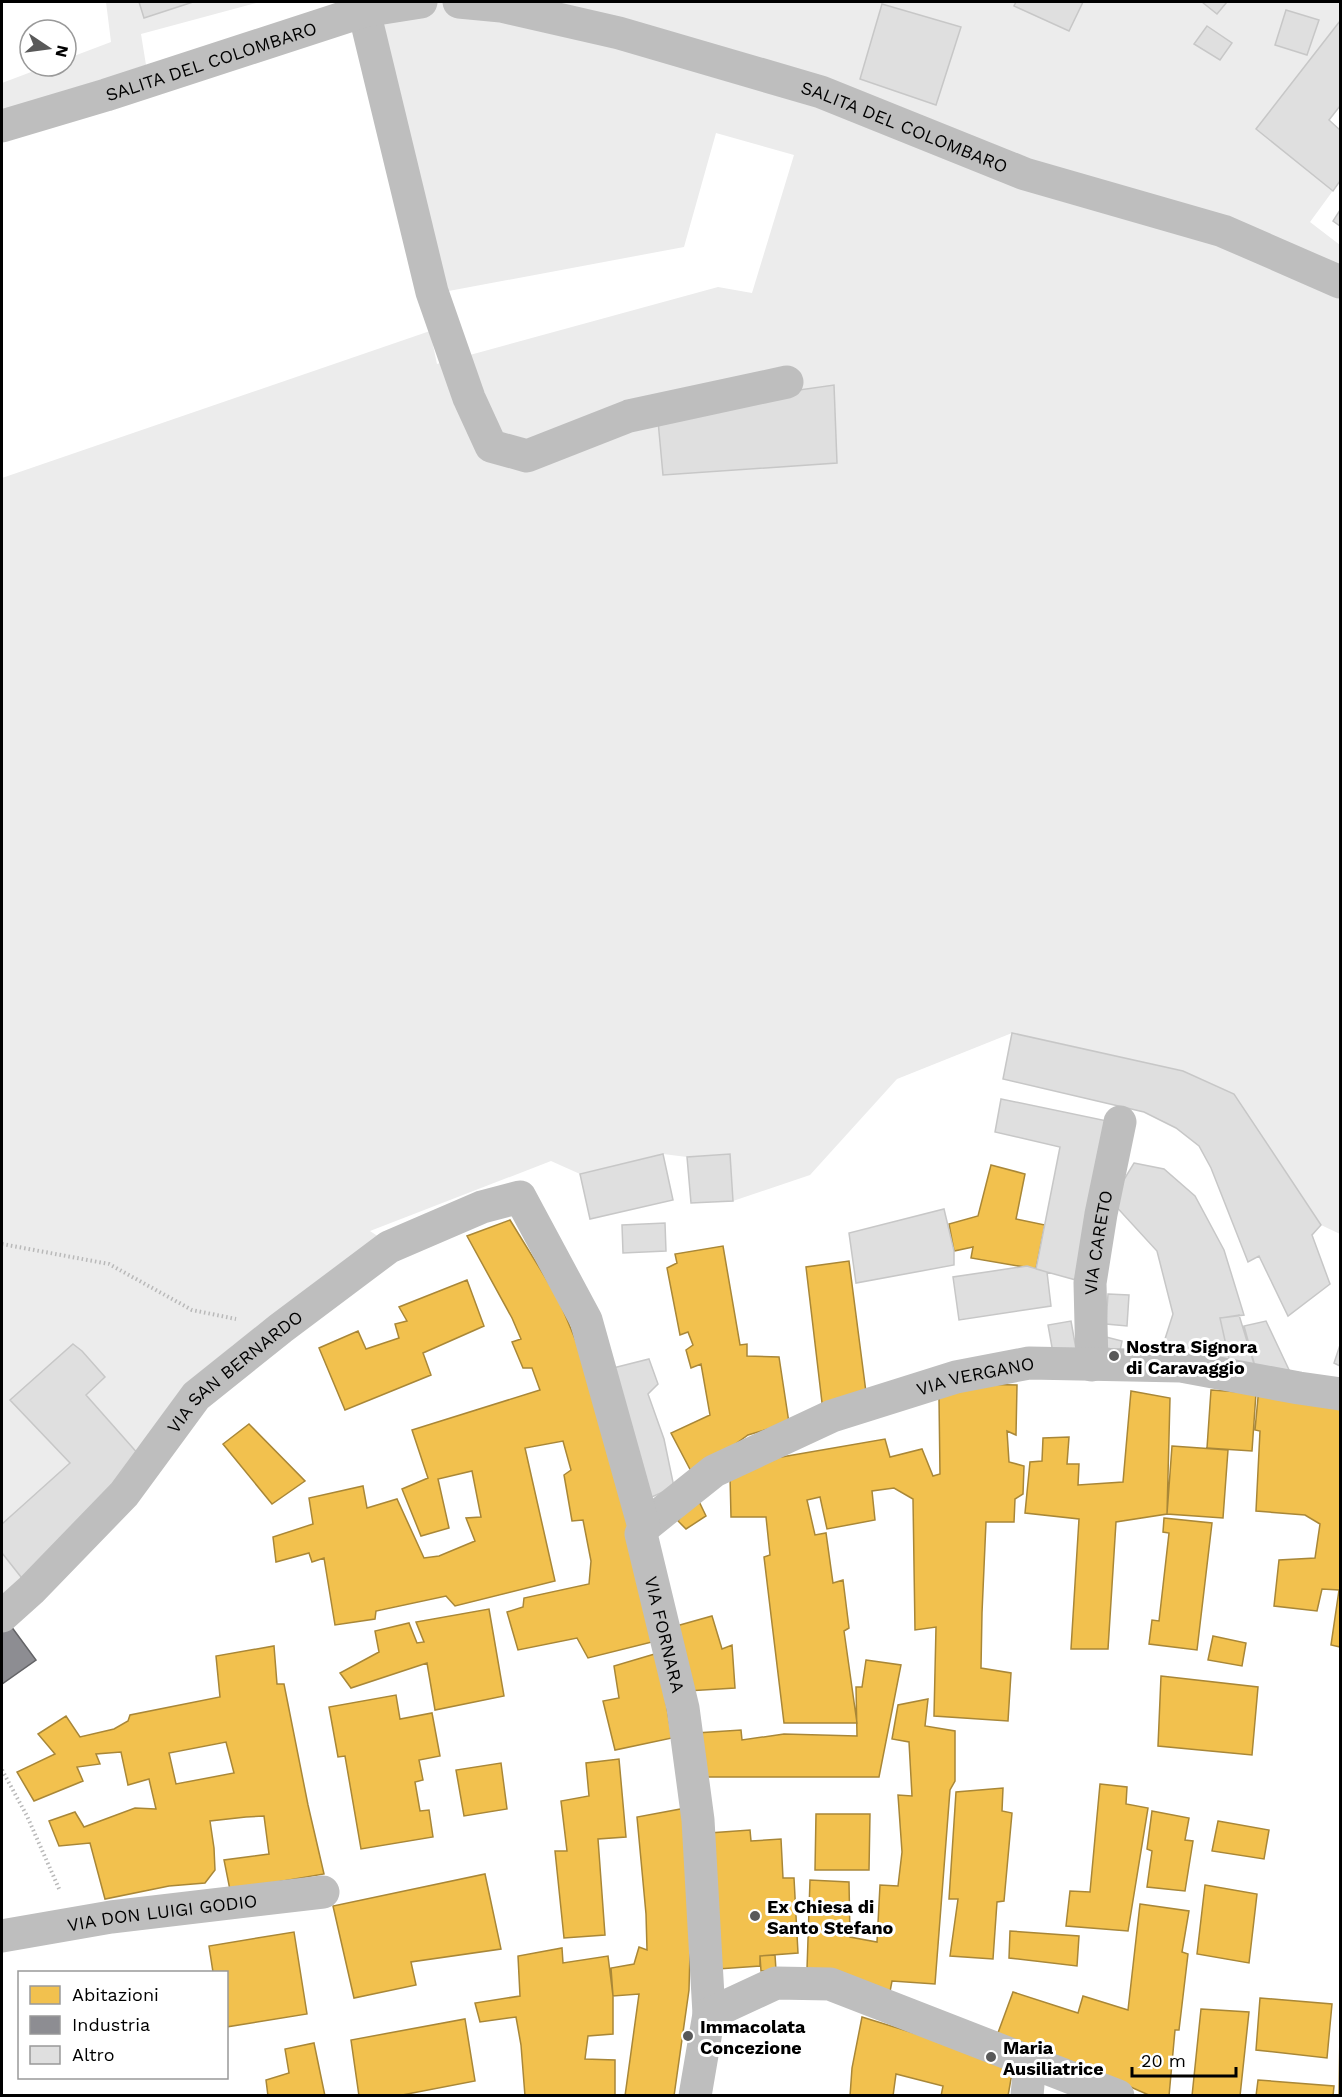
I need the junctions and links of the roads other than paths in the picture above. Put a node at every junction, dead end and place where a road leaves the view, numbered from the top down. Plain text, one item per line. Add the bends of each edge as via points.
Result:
1 (421, 2) edge
2 (459, 2) edge
3 (364, 11) junction
4 (2, 126) edge
5 (1341, 282) edge
6 (787, 382) dead end
7 (1120, 1122) dead end
8 (520, 1197) joint
9 (1092, 1365) junction
10 (1341, 1394) edge
11 (644, 1527) junction
12 (2, 1616) edge
13 (323, 1892) dead end
14 (2, 1936) edge
15 (709, 2014) junction
16 (1030, 2061) junction
17 (694, 2096) edge
18 (1027, 2096) edge
19 (1118, 2096) edge

1 - 3 street, SALITA DEL COLOMBARO
2 - 5 street, SALITA DEL COLOMBARO via 501,6 620,33 821,92 1025,174 1222,231
3 - 4 street, SALITA DEL COLOMBARO
3 - 6 street via 432,292 469,398 491,446 527,456 629,416
7 - 9 street, VIA CARETO via 1090,1283
8 - 11 street, VIA FORNARA via 586,1320
8 - 12 street, VIA SAN BERNARDO via 482,1207 389,1247 196,1396 124,1494
9 - 10 street, VIA VERGANO via 1181,1366
9 - 11 street, VIA VERGANO via 1029,1363 956,1377 832,1416 714,1472
11 - 15 street, VIA FORNARA via 641,1534 683,1708 698,1820
13 - 14 street, VIA DON LUIGI GODIO via 111,1917
15 - 16 street via 776,1983 830,1984
15 - 17 street, VIA FORNARA
16 - 18 street
16 - 19 street

